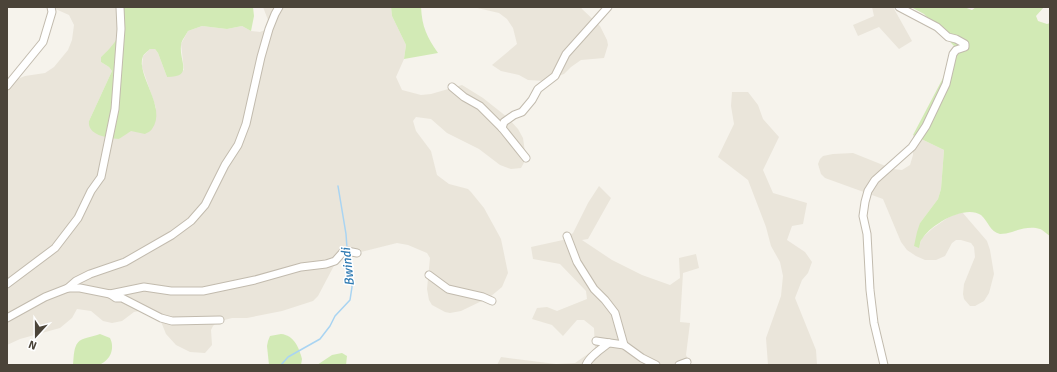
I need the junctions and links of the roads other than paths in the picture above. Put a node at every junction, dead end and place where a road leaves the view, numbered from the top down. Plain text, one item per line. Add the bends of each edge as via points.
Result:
1 (51, 7) edge
2 (120, 7) edge
3 (279, 7) edge
4 (608, 7) edge
5 (899, 7) edge
6 (7, 86) edge
7 (452, 87) dead end
8 (502, 128) junction
9 (526, 158) dead end
10 (567, 236) dead end
11 (357, 253) dead end
12 (429, 275) dead end
13 (7, 284) edge
14 (68, 288) junction
15 (110, 294) junction
16 (492, 301) dead end
17 (7, 318) edge
18 (220, 320) dead end
19 (596, 341) dead end
20 (609, 343) junction
21 (624, 345) junction
22 (642, 362) edge
23 (687, 362) dead end
24 (586, 365) edge
25 (656, 365) edge
26 (679, 365) edge
27 (884, 365) edge

1 - 6 street via 52,12 43,42
2 - 13 street via 121,29 115,110 101,177 78,218 55,248
3 - 14 street via 261,57 246,124 238,145 205,205 191,221 172,235 125,262 90,274
4 - 8 street via 566,54 555,76 538,89 522,112 504,122
5 - 27 street via 948,37 961,41 965,47 953,54 946,84 926,126 912,147 875,180 865,202 863,216 867,234 874,323
7 - 8 street via 480,106
8 - 9 street
10 - 21 street via 577,262 594,289 615,313
11 - 15 street via 347,251 335,261 326,264 301,267 203,291 171,291 144,287
12 - 16 street via 448,289
14 - 15 street
14 - 17 street via 45,297
15 - 18 street via 172,321
19 - 20 street
20 - 21 street
20 - 24 street
21 - 22 street
22 - 25 street
23 - 26 street

